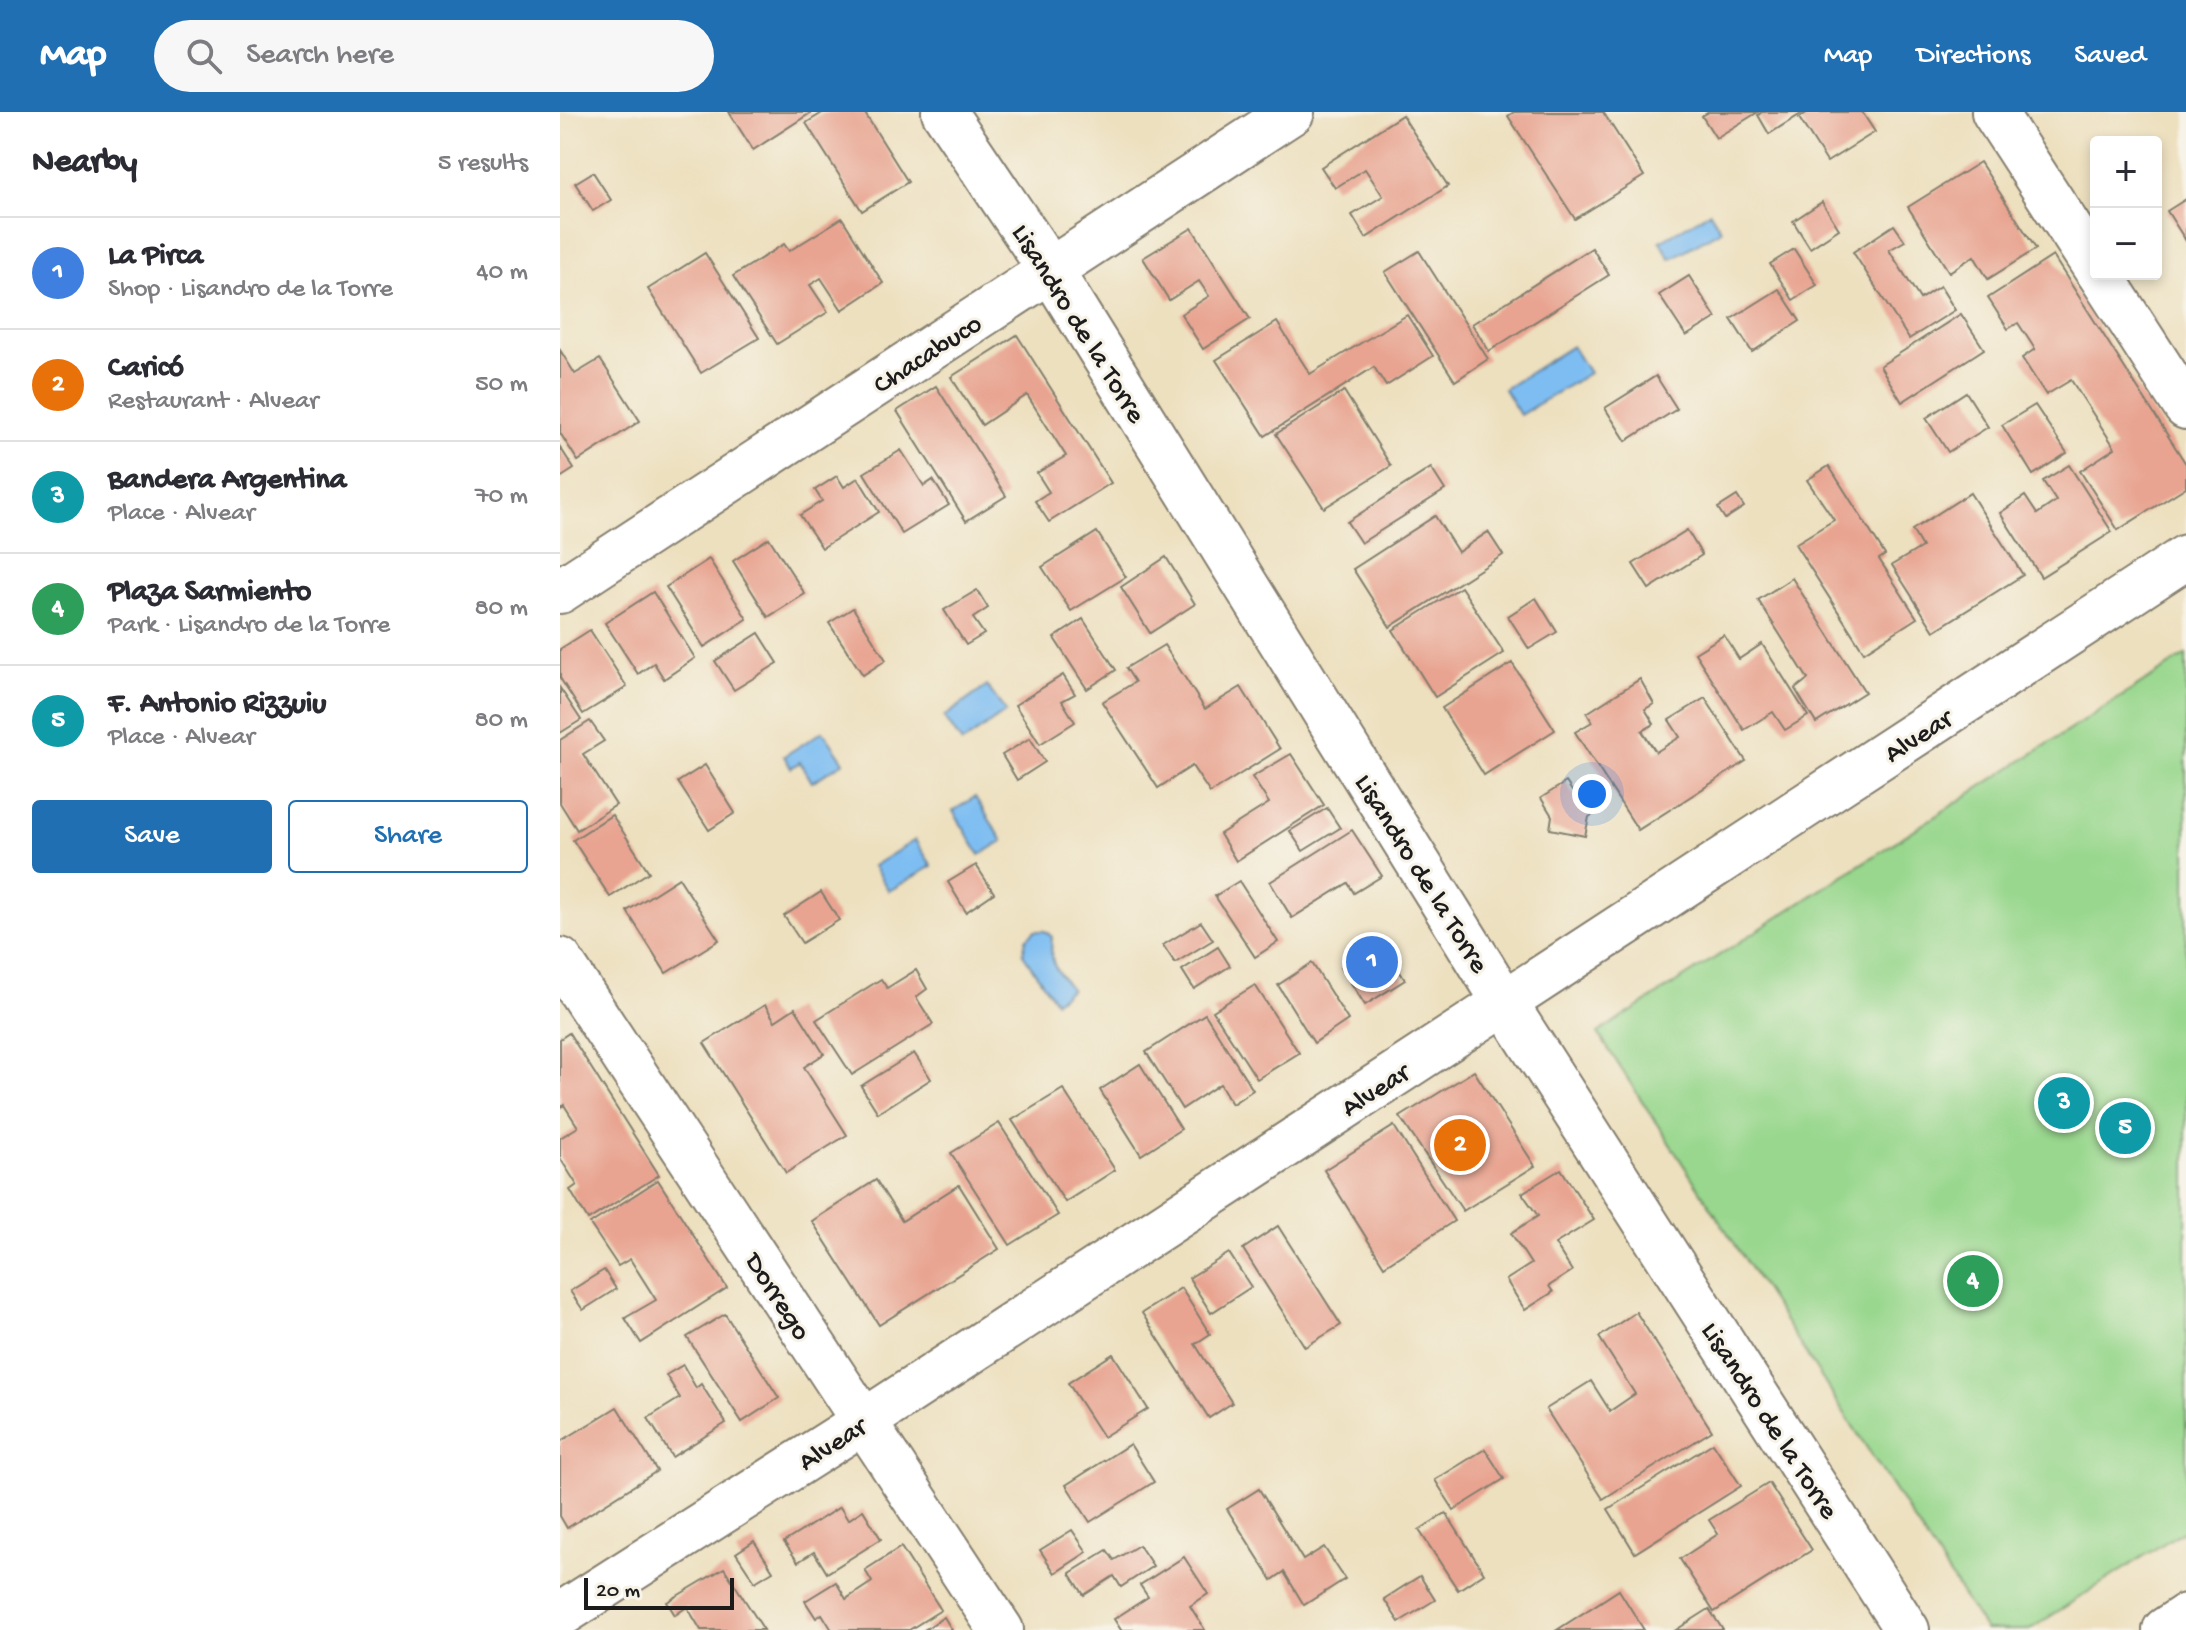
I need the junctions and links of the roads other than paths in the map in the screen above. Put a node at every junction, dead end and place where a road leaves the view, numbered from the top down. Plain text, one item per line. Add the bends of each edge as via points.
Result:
1 (944, 112) edge
2 (1292, 112) edge
3 (1994, 112) edge
4 (2090, 260) edge
5 (1051, 271) junction
6 (2104, 280) edge
7 (2186, 407) edge
8 (2186, 557) edge
9 (560, 591) edge
10 (560, 960) edge
11 (1505, 1003) junction
12 (863, 1422) junction
13 (560, 1615) edge
14 (2186, 1616) edge
15 (1001, 1630) edge
16 (1907, 1630) edge
17 (2165, 1630) edge

1 - 5 street, Lisandro de la Torre
2 - 5 street, Chacabuco
3 - 4 street
5 - 9 street, Chacabuco
5 - 11 street, Lisandro de la Torre
6 - 7 street
8 - 11 street, Alvear
10 - 12 street, Dorrego
11 - 12 street, Alvear
11 - 16 street, Lisandro de la Torre
12 - 13 street, Alvear
12 - 15 street, Dorrego
14 - 17 street

